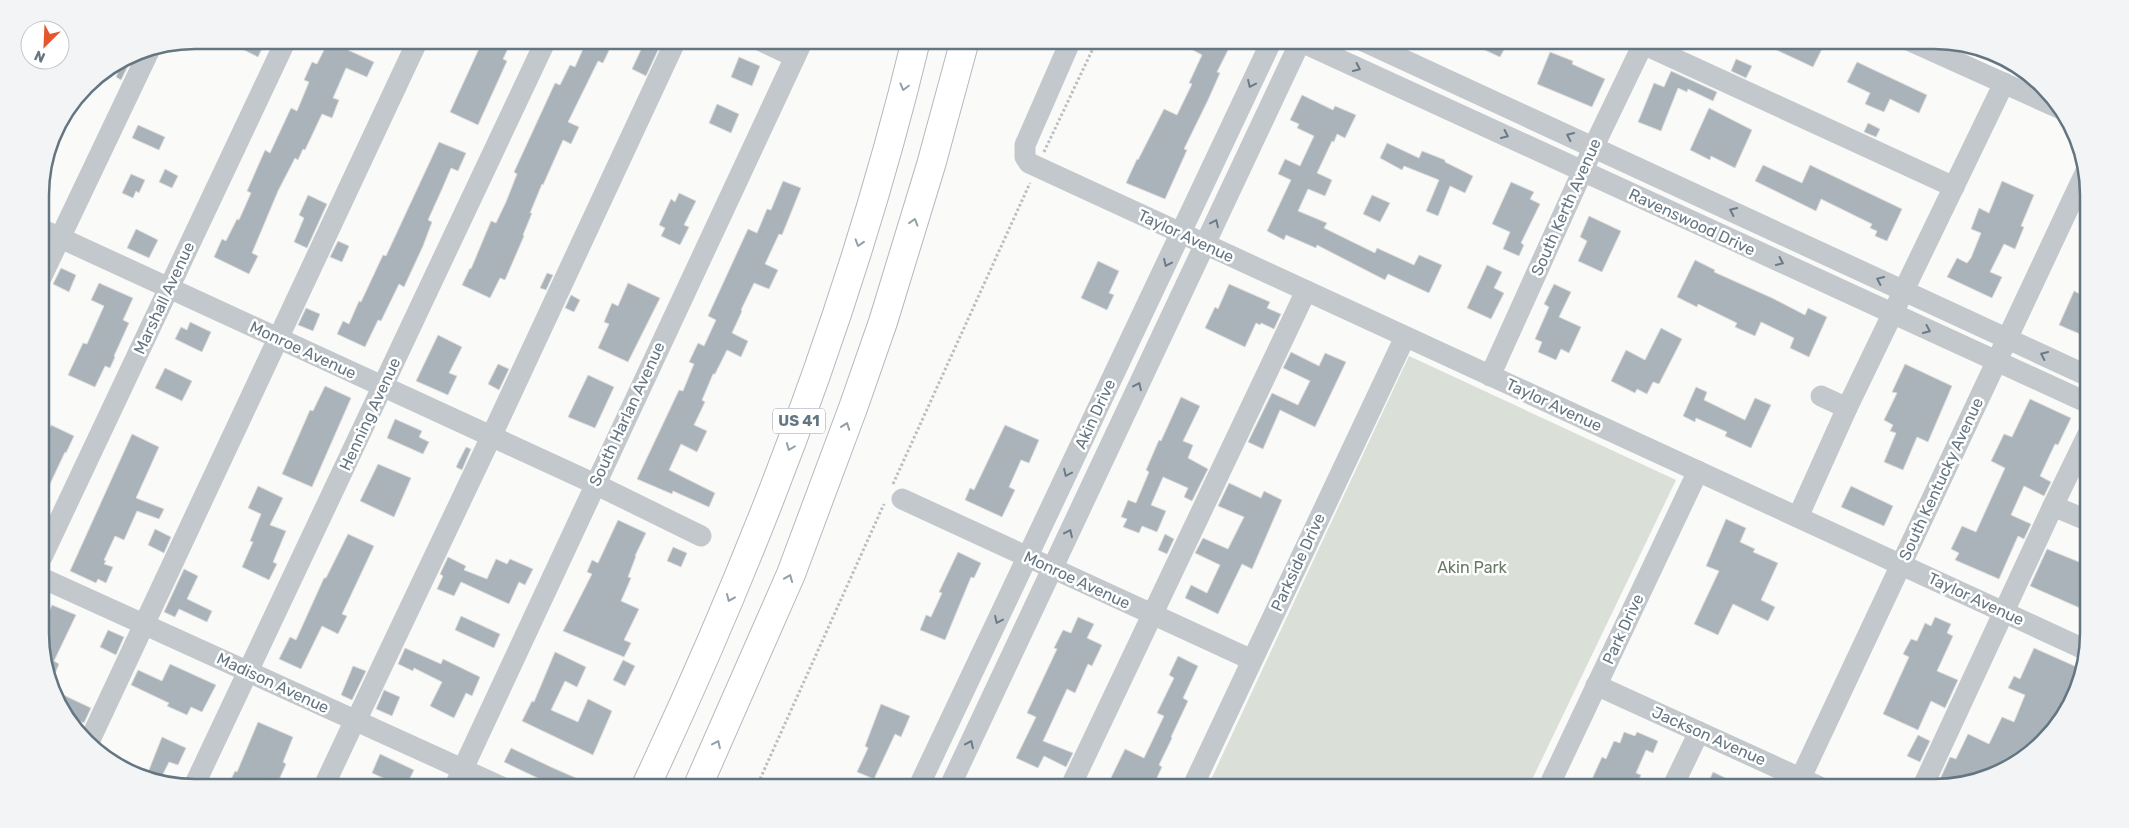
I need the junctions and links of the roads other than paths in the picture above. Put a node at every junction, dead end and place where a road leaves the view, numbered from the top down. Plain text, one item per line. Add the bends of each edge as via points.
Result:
1 (282, 49) edge
2 (414, 49) edge
3 (542, 49) edge
4 (672, 49) edge
5 (799, 49) edge
6 (914, 49) edge
7 (963, 49) edge
8 (1067, 49) edge
9 (1268, 49) edge
10 (1295, 49) edge
11 (1319, 49) edge
12 (1381, 49) edge
13 (1637, 49) edge
14 (1658, 49) edge
15 (1928, 49) edge
16 (145, 58) edge
17 (2004, 84) junction
18 (2048, 103) edge
19 (1594, 146) junction
20 (1583, 171) junction
21 (2079, 185) edge
22 (1954, 186) junction
23 (50, 233) edge
24 (1181, 233) junction
25 (1205, 244) junction
26 (168, 288) junction
27 (1306, 291) junction
28 (1904, 291) junction
29 (1893, 315) junction
30 (1405, 337) junction
31 (279, 339) junction
32 (2007, 339) junction
33 (1997, 360) junction
34 (2080, 372) edge
35 (1490, 376) junction
36 (383, 387) junction
37 (1821, 396) dead end
38 (2080, 399) edge
39 (1847, 408) junction
40 (492, 437) junction
41 (2080, 450) edge
42 (1698, 471) junction
43 (595, 484) junction
44 (902, 500) dead end
45 (2053, 506) junction
46 (1798, 517) junction
47 (2080, 517) edge
48 (701, 536) dead end
49 (49, 542) edge
50 (1027, 557) junction
51 (1901, 564) junction
52 (1053, 568) junction
53 (49, 581) edge
54 (2003, 612) junction
55 (1153, 614) junction
56 (143, 624) junction
57 (2079, 647) edge
58 (1252, 660) junction
59 (249, 672) junction
60 (1596, 685) junction
61 (356, 720) junction
62 (1699, 732) junction
63 (92, 736) edge
64 (462, 769) junction
65 (197, 779) edge
66 (327, 779) edge
67 (458, 779) edge
68 (484, 779) edge
69 (649, 779) edge
70 (701, 779) edge
71 (922, 779) edge
72 (953, 779) edge
73 (1074, 779) edge
74 (1196, 779) edge
75 (1552, 779) edge
76 (1676, 779) edge
77 (1790, 779) edge
78 (1800, 779) edge
79 (1926, 779) edge

1 - 26 street, Marshall Avenue
2 - 31 street
3 - 36 street, Henning Avenue
4 - 40 street
5 - 43 street, South Harlan Avenue
6 -> 69 highway, US 41 via 848,281 802,414 714,637
70 -> 7 highway, US 41 via 791,574 853,408 931,165
8 - 24 street, Taylor Avenue via 1025,145 1034,156 1033,165
9 -> 24 street, Akin Drive
25 -> 10 street, Akin Drive
11 -> 20 street, Ravenswood Drive
19 -> 12 street, Ravenswood Drive
13 - 19 street, South Kerth Avenue
14 - 22 street
15 - 17 street
16 - 23 street
17 - 18 street
17 - 22 street
19 - 20 street, South Kerth Avenue
28 -> 19 street, Ravenswood Drive
20 -> 29 street, Ravenswood Drive
20 - 35 street, South Kerth Avenue
21 - 32 street, South Kentucky Avenue
22 - 28 street
23 - 26 street, Monroe Avenue
24 - 25 street, Taylor Avenue
24 -> 50 street, Akin Drive
25 - 27 street, Taylor Avenue
52 -> 25 street, Akin Drive
26 - 31 street, Monroe Avenue
26 - 49 street, Marshall Avenue
27 - 30 street, Taylor Avenue
27 - 55 street
28 - 29 street
28 - 32 street, Ravenswood Drive
29 -> 33 street, Ravenswood Drive
29 - 39 street
30 - 35 street, Taylor Avenue
30 - 58 street, Parkside Drive
31 - 36 street, Monroe Avenue
31 - 56 street
32 - 33 street, South Kentucky Avenue
34 -> 32 street, Ravenswood Drive
33 - 38 street, Ravenswood Drive
33 - 51 street, South Kentucky Avenue
35 - 42 street, Taylor Avenue
36 - 40 street, Monroe Avenue
36 - 59 street, Henning Avenue
37 - 39 street
39 - 46 street
40 - 43 street, Monroe Avenue
40 - 61 street
41 - 45 street
42 - 46 street, Taylor Avenue
42 - 60 street, Park Drive
43 - 48 street, Monroe Avenue
43 - 64 street, South Harlan Avenue
44 - 50 street, Monroe Avenue
45 - 47 street
45 - 54 street
46 - 51 street, Taylor Avenue
50 - 52 street, Monroe Avenue
50 -> 71 street, Akin Drive
51 - 54 street, Taylor Avenue
51 - 78 street, South Kentucky Avenue
52 - 55 street, Monroe Avenue
72 -> 52 street, Akin Drive
53 - 56 street, Madison Avenue
54 - 57 street, Taylor Avenue
54 - 79 street
55 - 58 street, Monroe Avenue
55 - 73 street
56 - 59 street, Madison Avenue
56 - 63 street
58 - 74 street, Parkside Drive
59 - 61 street, Madison Avenue
59 - 65 street, Henning Avenue
60 - 62 street, Jackson Avenue
60 - 75 street, Park Drive
61 - 64 street, Madison Avenue
61 - 66 street
62 - 76 street
62 - 77 street, Jackson Avenue
64 - 67 street, South Harlan Avenue
64 - 68 street, Madison Avenue

